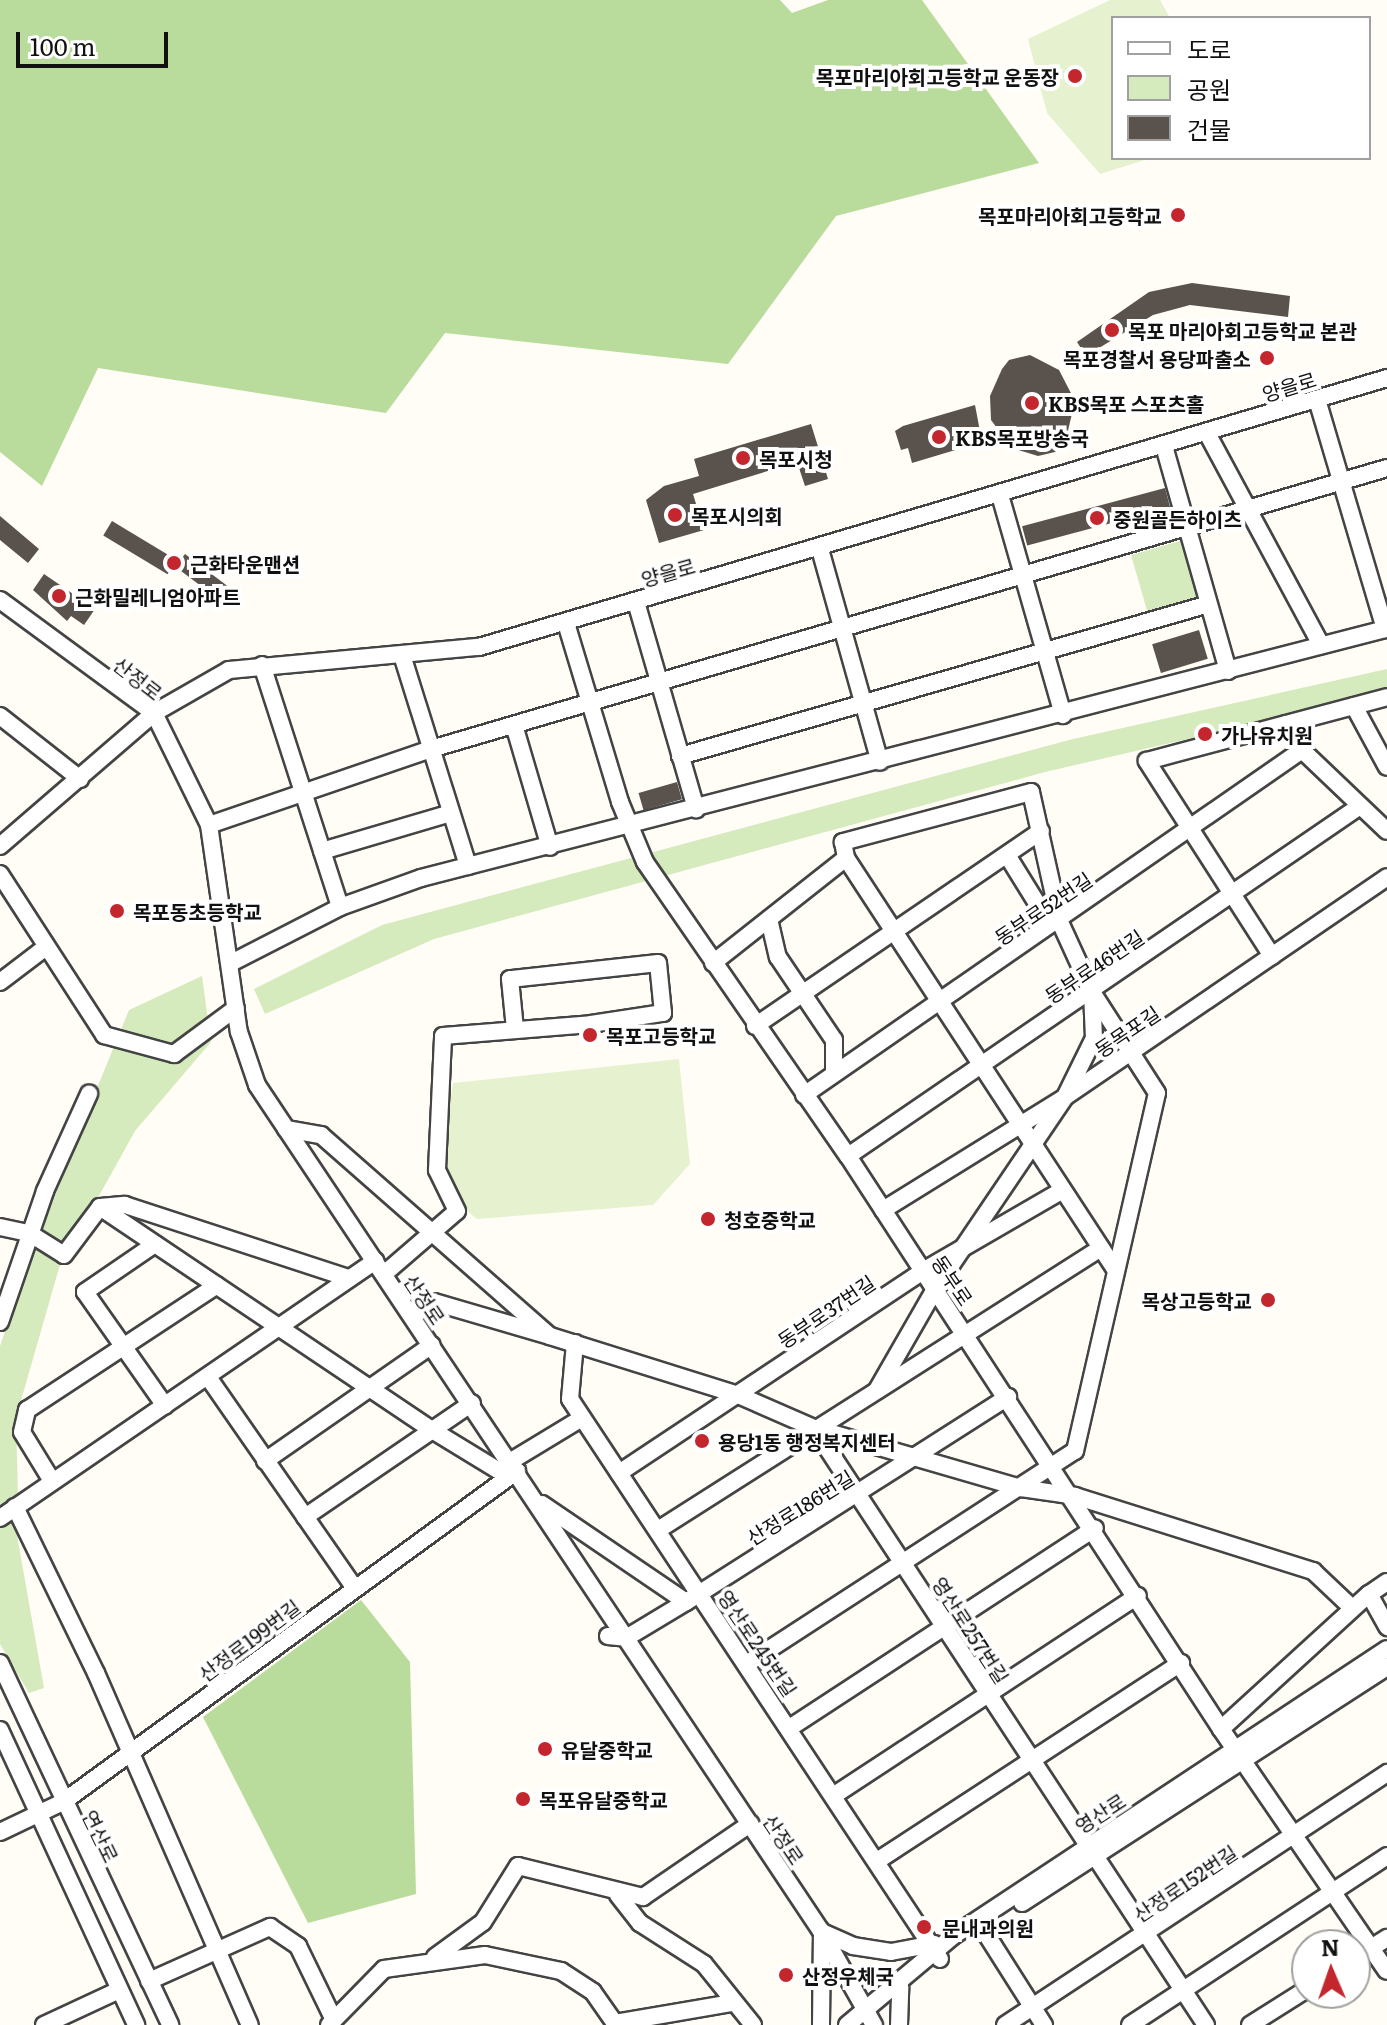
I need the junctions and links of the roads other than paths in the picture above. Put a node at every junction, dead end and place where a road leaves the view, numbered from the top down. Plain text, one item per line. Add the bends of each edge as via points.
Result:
1 (1387, 378) edge
2 (1317, 399) junction
3 (1207, 433) junction
4 (1164, 446) junction
5 (1387, 468) edge
6 (1341, 481) junction
7 (1000, 495) junction
8 (1248, 509) junction
9 (1187, 527) junction
10 (820, 549) junction
11 (1023, 575) junction
12 (0, 600) edge
13 (636, 602) junction
14 (1209, 604) junction
15 (566, 623) junction
16 (841, 629) junction
17 (1321, 645) junction
18 (1044, 652) junction
19 (402, 655) junction
20 (262, 665) junction
21 (1228, 671) junction
22 (659, 682) junction
23 (1387, 697) edge
24 (589, 703) junction
25 (863, 703) junction
26 (1354, 706) junction
27 (154, 713) junction
28 (1063, 715) junction
29 (0, 716) edge
30 (1286, 724) junction
31 (514, 725) junction
32 (431, 749) junction
33 (1302, 750) junction
34 (680, 756) junction
35 (880, 762) junction
36 (1387, 767) edge
37 (80, 779) junction
38 (303, 791) junction
39 (1360, 806) junction
40 (696, 809) junction
41 (451, 813) junction
42 (209, 825) junction
43 (628, 827) junction
44 (1192, 829) junction
45 (1041, 831) junction
46 (1387, 831) edge
47 (0, 846) edge
48 (550, 847) junction
49 (322, 851) junction
50 (1007, 855) junction
51 (846, 858) junction
52 (468, 866) junction
53 (0, 874) edge
54 (1387, 877) edge
55 (1234, 895) junction
56 (340, 907) junction
57 (769, 919) junction
58 (1060, 922) junction
59 (894, 930) junction
60 (46, 947) junction
61 (1272, 956) junction
62 (231, 963) junction
63 (713, 963) junction
64 (0, 982) edge
65 (1092, 992) junction
66 (804, 994) junction
67 (941, 1001) junction
68 (236, 1008) junction
69 (755, 1026) junction
70 (515, 1029) junction
71 (1134, 1051) junction
72 (983, 1065) junction
73 (834, 1073) junction
74 (89, 1094) dead end
75 (804, 1095) junction
76 (1065, 1097) junction
77 (1020, 1120) junction
78 (286, 1129) junction
79 (1032, 1142) junction
80 (848, 1156) junction
81 (1061, 1191) junction
82 (100, 1207) junction
83 (883, 1210) junction
84 (0, 1227) edge
85 (435, 1232) junction
86 (29, 1233) junction
87 (155, 1244) junction
88 (964, 1247) junction
89 (1101, 1248) junction
90 (379, 1267) junction
91 (1116, 1270) junction
92 (923, 1271) junction
93 (349, 1278) junction
94 (217, 1285) junction
95 (935, 1289) junction
96 (412, 1316) junction
97 (0, 1322) edge
98 (280, 1326) junction
99 (550, 1336) junction
100 (967, 1336) junction
101 (575, 1343) junction
102 (432, 1345) junction
103 (123, 1347) junction
104 (208, 1377) junction
105 (371, 1390) junction
106 (876, 1391) junction
107 (738, 1395) junction
108 (1008, 1397) junction
109 (472, 1403) junction
110 (165, 1406) junction
111 (582, 1418) junction
112 (814, 1428) junction
113 (432, 1430) junction
114 (916, 1457) junction
115 (265, 1461) junction
116 (514, 1466) junction
117 (1055, 1467) junction
118 (619, 1473) junction
119 (52, 1481) junction
120 (1021, 1488) junction
121 (857, 1496) junction
122 (1075, 1496) junction
123 (536, 1500) junction
124 (15, 1507) junction
125 (305, 1517) junction
126 (0, 1518) edge
127 (1095, 1528) junction
128 (658, 1530) junction
129 (903, 1562) junction
130 (1387, 1582) edge
131 (354, 1587) junction
132 (701, 1593) junction
133 (1369, 1594) junction
134 (1138, 1596) junction
135 (686, 1602) junction
136 (1350, 1606) junction
137 (944, 1626) junction
138 (1387, 1627) edge
139 (608, 1636) dead end
140 (626, 1638) junction
141 (1387, 1649) edge
142 (0, 1663) edge
143 (748, 1663) junction
144 (1181, 1663) junction
145 (1387, 1667) edge
146 (989, 1694) junction
147 (791, 1727) junction
148 (1221, 1729) junction
149 (0, 1730) edge
150 (1240, 1753) junction
151 (129, 1755) junction
152 (1031, 1758) junction
153 (1387, 1773) edge
154 (836, 1794) junction
155 (63, 1802) junction
156 (38, 1814) junction
157 (750, 1824) junction
158 (0, 1832) edge
159 (1296, 1832) junction
160 (1092, 1850) junction
161 (1387, 1856) edge
162 (877, 1861) junction
163 (1335, 1889) junction
164 (618, 1895) junction
165 (983, 1929) junction
166 (821, 1931) junction
167 (1147, 1933) junction
168 (1387, 1938) edge
169 (1372, 1948) junction
170 (216, 1949) junction
171 (935, 1951) junction
172 (434, 1958) junction
173 (1387, 1971) edge
174 (149, 1981) junction
175 (900, 1987) junction
176 (119, 1990) junction
177 (1184, 1990) junction
178 (1291, 1999) edge
179 (732, 2003) junction
180 (1033, 2007) junction
181 (871, 2018) edge
182 (653, 2021) edge
183 (331, 2022) edge
184 (44, 2025) edge
185 (136, 2025) edge
186 (170, 2025) edge
187 (250, 2025) edge
188 (753, 2025) edge
189 (821, 2025) edge
190 (847, 2025) edge
191 (899, 2025) edge
192 (1005, 2025) edge
193 (1044, 2025) edge
194 (1130, 2025) edge
195 (1206, 2025) edge
196 (1250, 2025) edge

1 - 2 street, 양을로
2 - 3 street, 양을로
2 - 6 street
3 - 4 street, 양을로
3 - 8 street
4 - 7 street, 양을로
4 - 9 street
5 - 6 street
6 - 8 street
6 - 17 street via 1385,629
7 - 10 street, 양을로
7 - 11 street
8 - 9 street
8 - 17 street
9 - 11 street
9 - 14 street
10 - 13 street, 양을로
10 - 16 street
11 - 16 street
11 - 18 street
12 - 27 street, 산정로
13 - 15 street, 양을로
13 - 22 street
14 - 18 street
14 - 21 street
15 - 19 street, 양을로 via 479,647
15 - 24 street, 동부로
16 - 22 street
16 - 25 street
17 - 21 street
18 - 25 street
18 - 28 street
19 - 20 street, 양을로
19 - 32 street
20 - 27 street, 양을로 via 208,678
20 - 38 street
21 - 28 street
22 - 24 street
22 - 34 street
23 - 26 street
24 - 31 street
24 - 43 street, 동부로
25 - 34 street
25 - 35 street
26 - 30 street
26 - 36 street
27 - 37 street, 양을로
27 - 42 street, 산정로
28 - 35 street
29 - 37 street
30 - 33 street
30 - 44 street via 1147,761
31 - 32 street
31 - 48 street
32 - 38 street
32 - 41 street
33 - 39 street
33 - 44 street, 동부로52번길
34 - 40 street
35 - 40 street
37 - 47 street, 양을로
38 - 42 street
38 - 49 street
39 - 46 street
39 - 55 street, 동부로46번길
40 - 43 street
41 - 49 street
41 - 52 street
42 - 62 street, 산정로
43 - 48 street
43 - 63 street, 동부로
44 - 55 street
44 - 58 street, 동부로52번길
45 - 50 street
45 - 51 street via 1031,792 843,842
45 - 58 street
48 - 52 street
49 - 56 street
50 - 58 street via 1043,913
50 - 59 street
51 - 57 street
51 - 59 street
52 - 56 street
53 - 60 street
54 - 61 street, 동목포길
55 - 61 street
55 - 65 street, 동부로46번길
56 - 62 street
57 - 63 street
57 - 66 street via 778,957
58 - 65 street
58 - 67 street, 동부로52번길
59 - 66 street
59 - 67 street
60 - 64 street
60 - 68 street via 104,1035 163,1054 180,1050
61 - 71 street, 동목포길
62 - 68 street, 산정로
63 - 69 street, 동부로
65 - 71 street
65 - 72 street, 동부로46번길
65 - 76 street via 1094,1038
66 - 69 street
66 - 73 street via 834,1040
67 - 72 street
67 - 73 street, 동부로52번길
68 - 78 street, 산정로 via 251,1071
69 - 75 street, 동부로
70 - 70 street via 510,979 658,963 663,1013
70 - 85 street via 443,1036 437,1170 457,1211
71 - 76 street, 동목포길
71 - 91 street via 1155,1084 1157,1108
72 - 77 street
72 - 80 street, 동부로46번길
73 - 75 street, 동부로52번길
74 - 86 street
75 - 80 street, 동부로
76 - 77 street, 동목포길
76 - 79 street
77 - 79 street
77 - 83 street, 동목포길
78 - 85 street via 321,1135
78 - 90 street, 산정로
79 - 81 street
79 - 88 street
80 - 83 street, 동부로
81 - 88 street, 동부로37번길
81 - 89 street
82 - 86 street via 64,1255
82 - 87 street
82 - 93 street via 125,1205
83 - 92 street, 동부로
84 - 86 street
85 - 90 street
85 - 99 street
86 - 97 street
87 - 94 street
87 - 103 street via 85,1292
88 - 92 street, 동부로37번길
88 - 95 street
89 - 91 street
89 - 100 street
90 - 93 street
90 - 96 street, 산정로
91 - 117 street via 1075,1451
92 - 95 street, 동부로
92 - 107 street, 동부로37번길
93 - 98 street
94 - 98 street
94 - 103 street
95 - 100 street, 동부로
95 - 106 street
96 - 99 street via 434,1302
96 - 102 street, 산정로
98 - 104 street
98 - 105 street
99 - 101 street
100 - 106 street
100 - 108 street, 동부로
101 - 107 street
101 - 111 street, 영산로245번길 via 570,1399
102 - 105 street
102 - 109 street, 산정로
103 - 110 street
103 - 119 street via 21,1419 22,1432
104 - 110 street
104 - 115 street
105 - 113 street
105 - 115 street
106 - 112 street
107 - 112 street
107 - 118 street, 동부로37번길
108 - 114 street, 산정로186번길
108 - 117 street, 동부로
109 - 113 street
109 - 116 street, 산정로
110 - 119 street
111 - 116 street, 산정로199번길
111 - 118 street, 영산로245번길
112 - 114 street
112 - 121 street, 영산로257번길
112 - 128 street
113 - 116 street via 504,1474
113 - 125 street
114 - 120 street
114 - 121 street, 산정로186번길
115 - 125 street
116 - 123 street, 산정로
116 - 131 street, 산정로199번길
117 - 120 street
117 - 122 street, 동부로
118 - 128 street, 영산로245번길
119 - 124 street
120 - 122 street
120 - 129 street
121 - 129 street, 영산로257번길
121 - 132 street, 산정로186번길
122 - 127 street, 동부로
122 - 136 street via 1313,1571
123 - 135 street
123 - 140 street, 산정로
124 - 126 street
124 - 151 street
125 - 131 street
127 - 134 street, 동부로
127 - 137 street
128 - 132 street, 영산로245번길
129 - 137 street, 영산로257번길
129 - 143 street
130 - 133 street
131 - 151 street, 산정로199번길
132 - 135 street, 산정로186번길
132 - 143 street, 영산로245번길
133 - 136 street
133 - 138 street
134 - 144 street, 동부로
134 - 146 street
135 - 140 street, 산정로186번길
136 - 148 street via 1278,1682
137 - 146 street, 영산로257번길
137 - 147 street
139 - 140 street
140 - 157 street, 산정로
141 - 150 street, 영산로
142 - 155 street, 연산로
143 - 147 street, 영산로245번길
144 - 148 street, 동부로
144 - 152 street
145 - 150 street, 영산로
146 - 152 street, 영산로257번길
146 - 154 street
147 - 154 street, 영산로245번길
148 - 150 street, 동부로
149 - 156 street
150 - 159 street, 동부로
150 - 160 street, 영산로
151 - 155 street, 산정로199번길
151 - 170 street
152 - 160 street, 영산로257번길
152 - 162 street
153 - 159 street, 산정로152번길
154 - 162 street, 영산로245번길
155 - 156 street, 산정로199번길
155 - 174 street, 연산로
156 - 158 street, 산정로199번길
156 - 176 street
157 - 164 street via 647,1895
157 - 166 street, 산정로
159 - 163 street, 동부로
159 - 167 street, 산정로152번길
160 - 165 street, 영산로
160 - 167 street, 영산로257번길
160 - 171 street, 영산로
161 - 163 street
162 - 171 street, 영산로245번길
163 - 169 street, 동부로
163 - 177 street
164 - 172 street via 518,1866 483,1922
164 - 179 street via 640,1923 704,1964
165 - 171 street, 영산로
165 - 180 street
166 - 171 street via 864,1949
166 - 181 street, 산정로
166 - 189 street
167 - 177 street, 영산로257번길
167 - 180 street, 산정로152번길
168 - 169 street
169 - 173 street, 동부로
170 - 174 street
170 - 183 street via 265,1927 298,1946
170 - 187 street
171 - 175 street, 영산로
171 - 181 street, 영산로
172 - 182 street via 530,1962 584,1983 615,2023
172 - 183 street via 384,1969
174 - 186 street, 연산로
175 - 181 street, 영산로
175 - 191 street
176 - 184 street
176 - 185 street
177 - 194 street
177 - 195 street, 영산로257번길
178 - 196 street
179 - 182 street
179 - 188 street
180 - 192 street, 산정로152번길
180 - 193 street
181 - 190 street, 영산로

